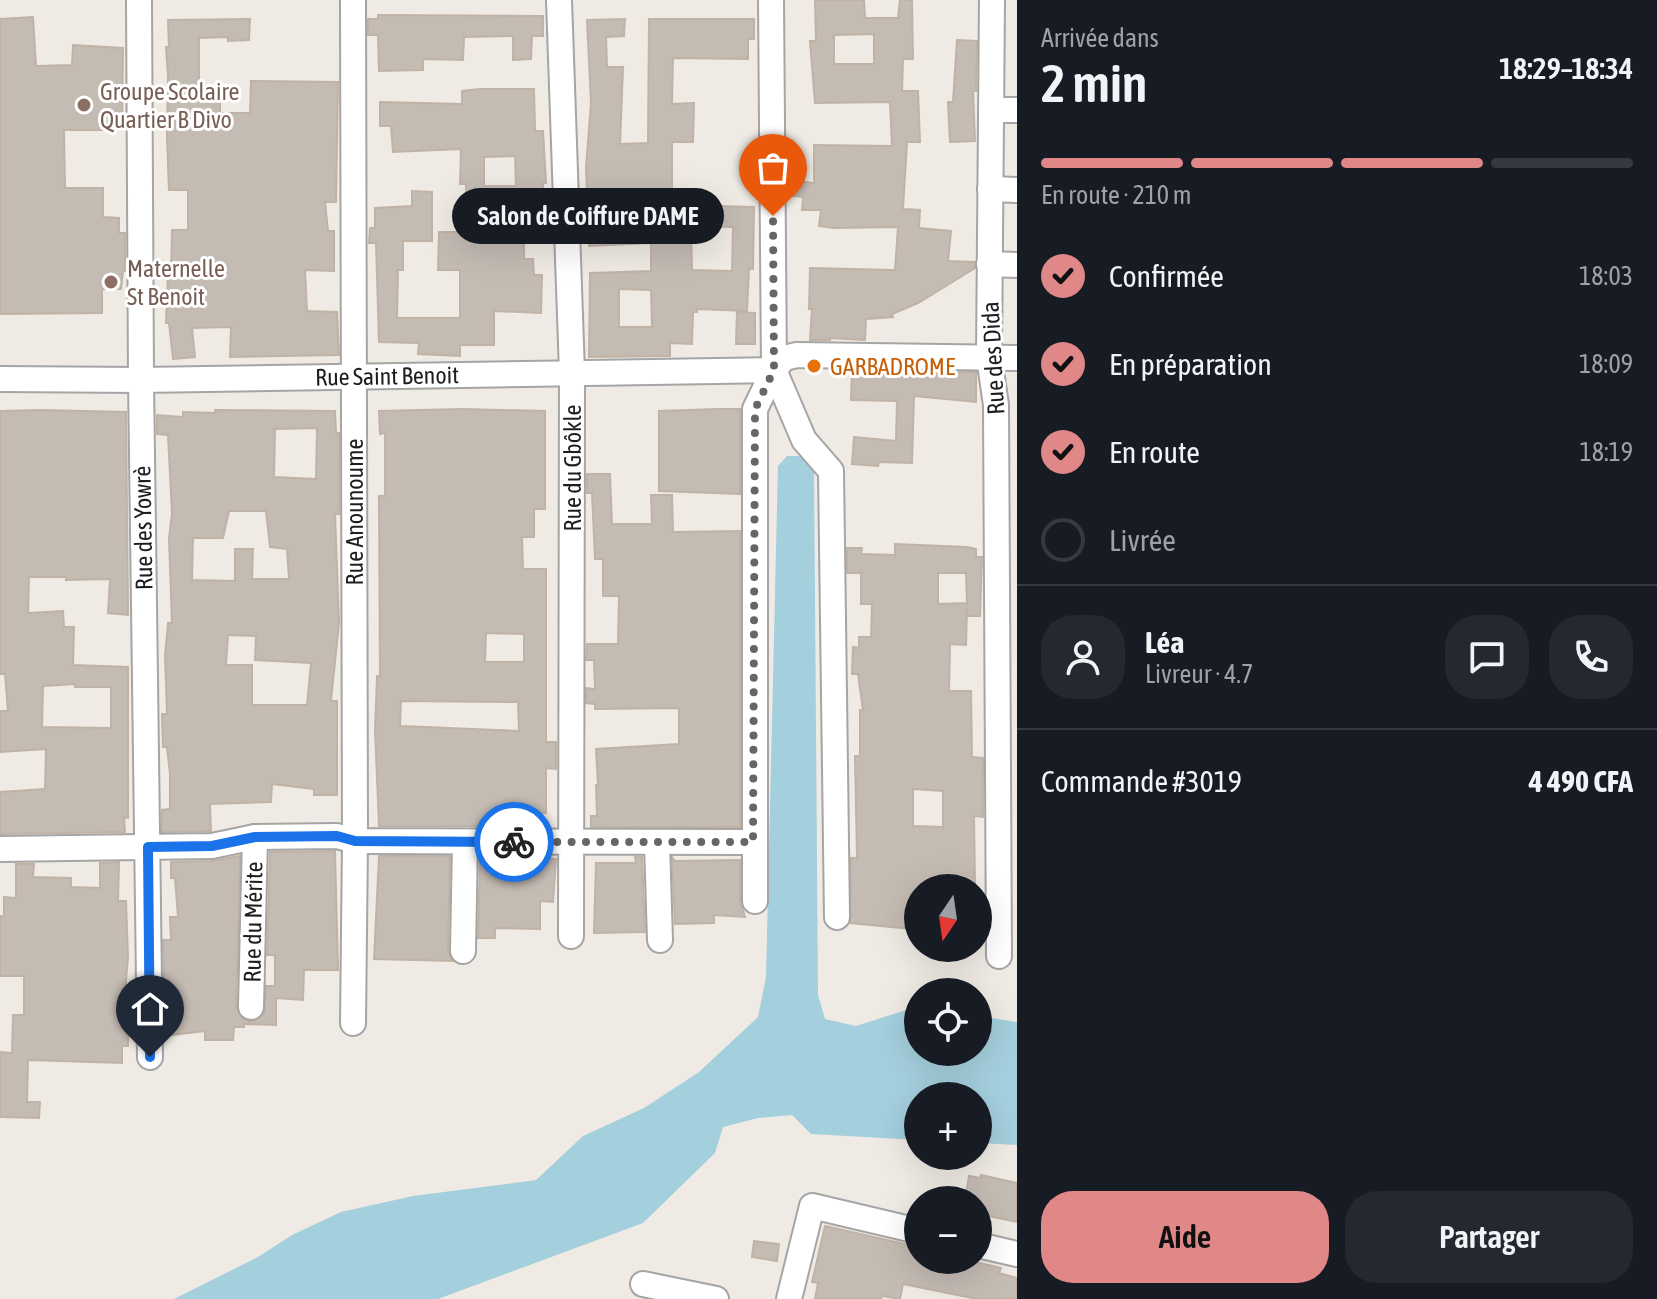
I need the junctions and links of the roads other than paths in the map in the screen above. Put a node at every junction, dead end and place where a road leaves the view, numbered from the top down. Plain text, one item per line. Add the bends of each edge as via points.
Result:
1 (139, 0) edge
2 (353, 0) edge
3 (559, 0) edge
4 (771, 0) edge
5 (992, 0) edge
6 (991, 110) junction
7 (1017, 110) edge
8 (990, 189) junction
9 (1017, 190) edge
10 (989, 264) junction
11 (1017, 265) edge
12 (989, 357) junction
13 (1017, 358) edge
14 (774, 370) junction
15 (572, 373) junction
16 (354, 376) junction
17 (0, 379) edge
18 (141, 380) junction
19 (255, 837) junction
20 (355, 841) junction
21 (465, 842) junction
22 (572, 842) junction
23 (753, 842) junction
24 (657, 843) junction
25 (148, 847) junction
26 (0, 849) edge
27 (755, 901) dead end
28 (837, 917) dead end
29 (571, 936) dead end
30 (660, 940) dead end
31 (463, 951) dead end
32 (999, 956) dead end
33 (251, 1007) dead end
34 (353, 1023) dead end
35 (150, 1057) dead end
36 (904, 1228) edge
37 (992, 1248) edge
38 (1017, 1254) edge
39 (643, 1284) dead end
40 (716, 1299) edge
41 (789, 1299) edge

1 - 18 street, Rue des Yowrè
2 - 16 street, Rue Anounoume
3 - 15 street, Rue du Gbôkle
4 - 14 street
5 - 6 street, Rue des Dida
6 - 7 street
6 - 8 street, Rue des Dida
8 - 9 street
8 - 10 street, Rue des Dida
10 - 11 street
10 - 12 street, Rue des Dida
12 - 13 street
12 - 14 street via 797,355 784,358
12 - 32 street, Rue des Dida via 996,405
14 - 15 street, Rue Saint Benoit
14 - 23 street via 755,409
14 - 28 street via 804,440 831,471
15 - 16 street, Rue Saint Benoit
15 - 22 street, Rue du Gbôkle
16 - 18 street, Rue Saint Benoit
16 - 20 street, Rue Anounoume
17 - 18 street, Rue Saint Benoit
18 - 25 street, Rue des Yowrè
19 - 20 street via 337,836
19 - 25 street via 212,846
19 - 33 street, Rue du Mérite
20 - 21 street
20 - 34 street, Rue Anounoume
21 - 22 street
21 - 31 street
22 - 24 street
22 - 29 street, Rue du Gbôkle
23 - 24 street
23 - 27 street
24 - 30 street
25 - 26 street
25 - 35 street, Rue des Yowrè
36 - 41 street via 811,1207
37 - 38 street
39 - 40 street

